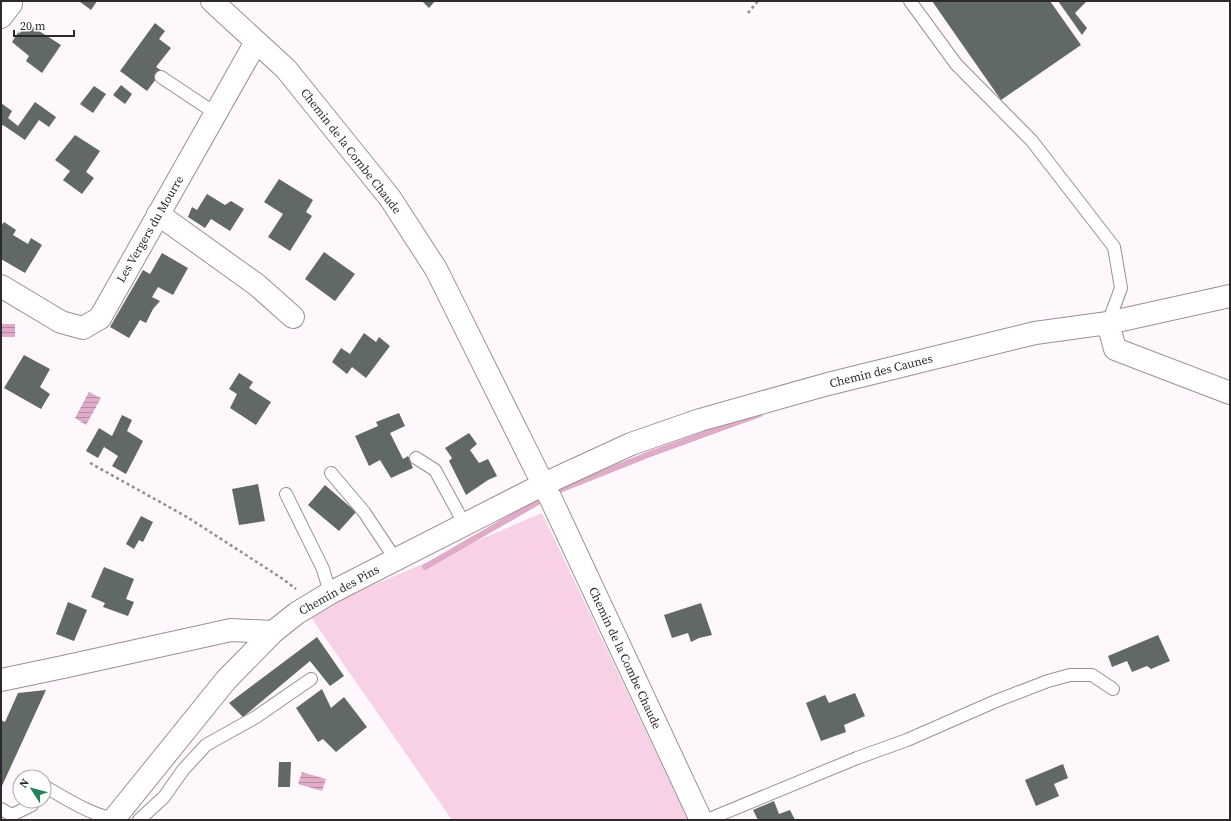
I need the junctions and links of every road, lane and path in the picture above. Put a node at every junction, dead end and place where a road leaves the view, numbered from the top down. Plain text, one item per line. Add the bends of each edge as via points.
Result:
1 (10, 1) edge
2 (212, 1) edge
3 (758, 1) edge
4 (910, 1) edge
5 (748, 13) dead end
6 (1, 17) edge
7 (256, 42) junction
8 (161, 77) dead end
9 (216, 113) junction
10 (158, 214) junction
11 (1, 286) edge
12 (1230, 296) edge
13 (293, 318) dead end
14 (1108, 323) junction
15 (1230, 393) edge
16 (416, 458) dead end
17 (90, 463) dead end
18 (331, 474) dead end
19 (547, 492) junction
20 (286, 494) dead end
21 (465, 525) junction
22 (396, 560) junction
23 (322, 598) junction
24 (273, 632) junction
25 (311, 679) dead end
26 (1, 680) edge
27 (1113, 689) dead end
28 (52, 790) edge
29 (1, 809) edge
30 (23, 809) edge
31 (118, 820) edge
32 (139, 820) edge
33 (701, 820) edge
34 (707, 820) edge

1 - 6 street via 11,4
2 - 7 street, Chemin de la Combe Chaude
3 - 5 path
4 - 14 lane via 956,64 1032,141 1114,247 1121,288
7 - 9 street, Les Vergers du Mourre
7 - 19 street, Chemin de la Combe Chaude via 286,69 390,198 436,269
8 - 9 lane
9 - 10 street, Les Vergers du Mourre
10 - 11 street, Les Vergers du Mourre via 100,318 83,328 61,322
10 - 13 street via 257,286
12 - 14 street, Chemin des Caunes
14 - 15 street via 1115,350
14 - 19 street, Chemin des Caunes via 1035,333 752,404 631,444
16 - 21 lane via 435,470
17 - 23 path via 187,517 283,579
18 - 22 lane via 364,512
19 - 21 street, Chemin des Pins
19 - 33 street, Chemin de la Combe Chaude
20 - 23 lane via 323,569
21 - 22 street, Chemin des Pins
22 - 23 street, Chemin des Pins
23 - 24 street, Chemin des Pins
24 - 26 street via 231,630
24 - 31 street, Chemin des Pins via 226,680
25 - 32 lane via 256,717 206,745 183,770 164,797
27 - 34 lane via 1092,675 1070,675 1048,681 996,700 907,740
28 - 31 lane via 94,813
29 - 30 lane via 12,814

